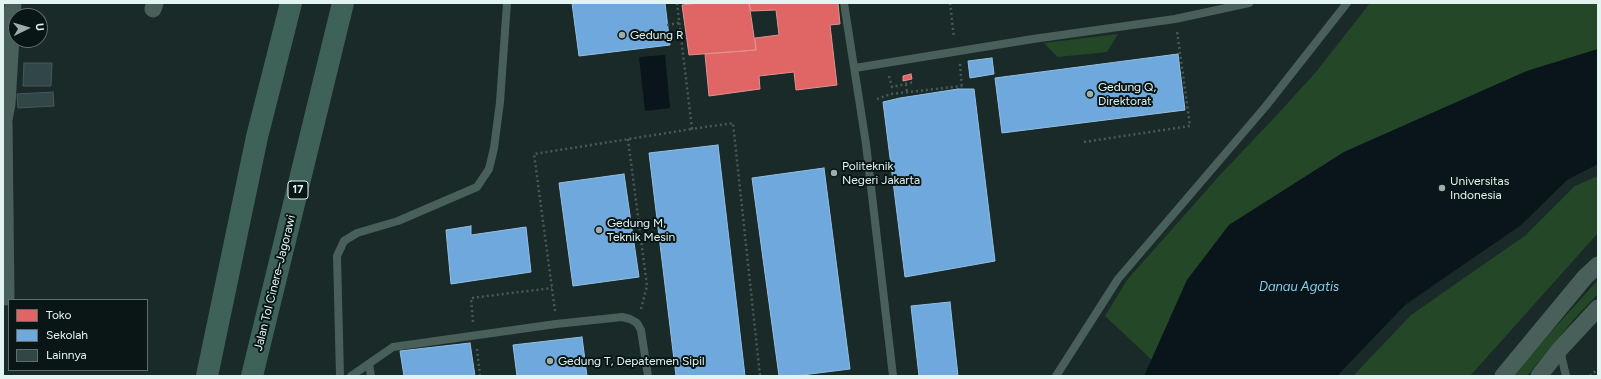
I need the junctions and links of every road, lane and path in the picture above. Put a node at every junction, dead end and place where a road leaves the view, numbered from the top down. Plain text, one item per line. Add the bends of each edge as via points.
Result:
1 (13, 3) edge
2 (291, 3) edge
3 (343, 3) edge
4 (507, 3) edge
5 (676, 3) edge
6 (844, 3) edge
7 (950, 3) edge
8 (1248, 3) edge
9 (1347, 3) edge
10 (1175, 19) junction
11 (679, 23) junction
12 (667, 25) dead end
13 (685, 30) dead end
14 (680, 31) junction
15 (957, 55) junction
16 (854, 68) junction
17 (888, 69) dead end
18 (914, 82) dead end
19 (906, 84) junction
20 (907, 92) junction
21 (878, 99) dead end
22 (4, 124) edge
23 (692, 129) junction
24 (628, 139) junction
25 (1084, 142) dead end
26 (1598, 265) edge
27 (552, 288) junction
28 (6, 297) dead end
29 (1598, 308) edge
30 (637, 323) junction
31 (556, 324) junction
32 (475, 335) junction
33 (1560, 349) junction
34 (370, 364) junction
35 (1598, 369) edge
36 (207, 376) edge
37 (252, 376) edge
38 (340, 376) edge
39 (351, 376) edge
40 (371, 376) edge
41 (480, 376) edge
42 (648, 376) edge
43 (760, 376) edge
44 (893, 376) edge
45 (1056, 376) edge
46 (1503, 376) edge
47 (1539, 376) edge
48 (1566, 376) edge
49 (1590, 376) edge

1 - 22 street
2 - 36 highway via 257,137
3 - 37 highway, Jalan Tol Cinere–Jagorawi / 17
4 - 38 lane via 494,148 488,169 477,186 398,221 357,233 344,241 337,256
5 - 11 path
6 - 16 lane
7 - 15 path
8 - 10 lane
9 - 45 lane via 1266,106 1118,279
10 - 15 lane via 1033,39
10 - 25 path via 1190,126
11 - 12 path
11 - 14 path
13 - 14 path
14 - 23 path
15 - 16 lane
15 - 20 path via 962,88
16 - 44 lane via 866,144
17 - 19 path via 892,87
18 - 19 path
19 - 20 path
20 - 21 path
22 - 28 street
23 - 24 path
23 - 43 path via 733,123
24 - 27 path via 534,154
24 - 30 path via 647,286
26 - 46 street via 1585,277
27 - 31 path
27 - 32 path via 471,298
29 - 33 street
30 - 31 lane via 622,317
30 - 42 lane via 641,330
31 - 32 lane
32 - 34 lane via 393,347
32 - 41 path
33 - 47 street
33 - 48 lane
34 - 39 lane
34 - 40 lane
35 - 49 path

